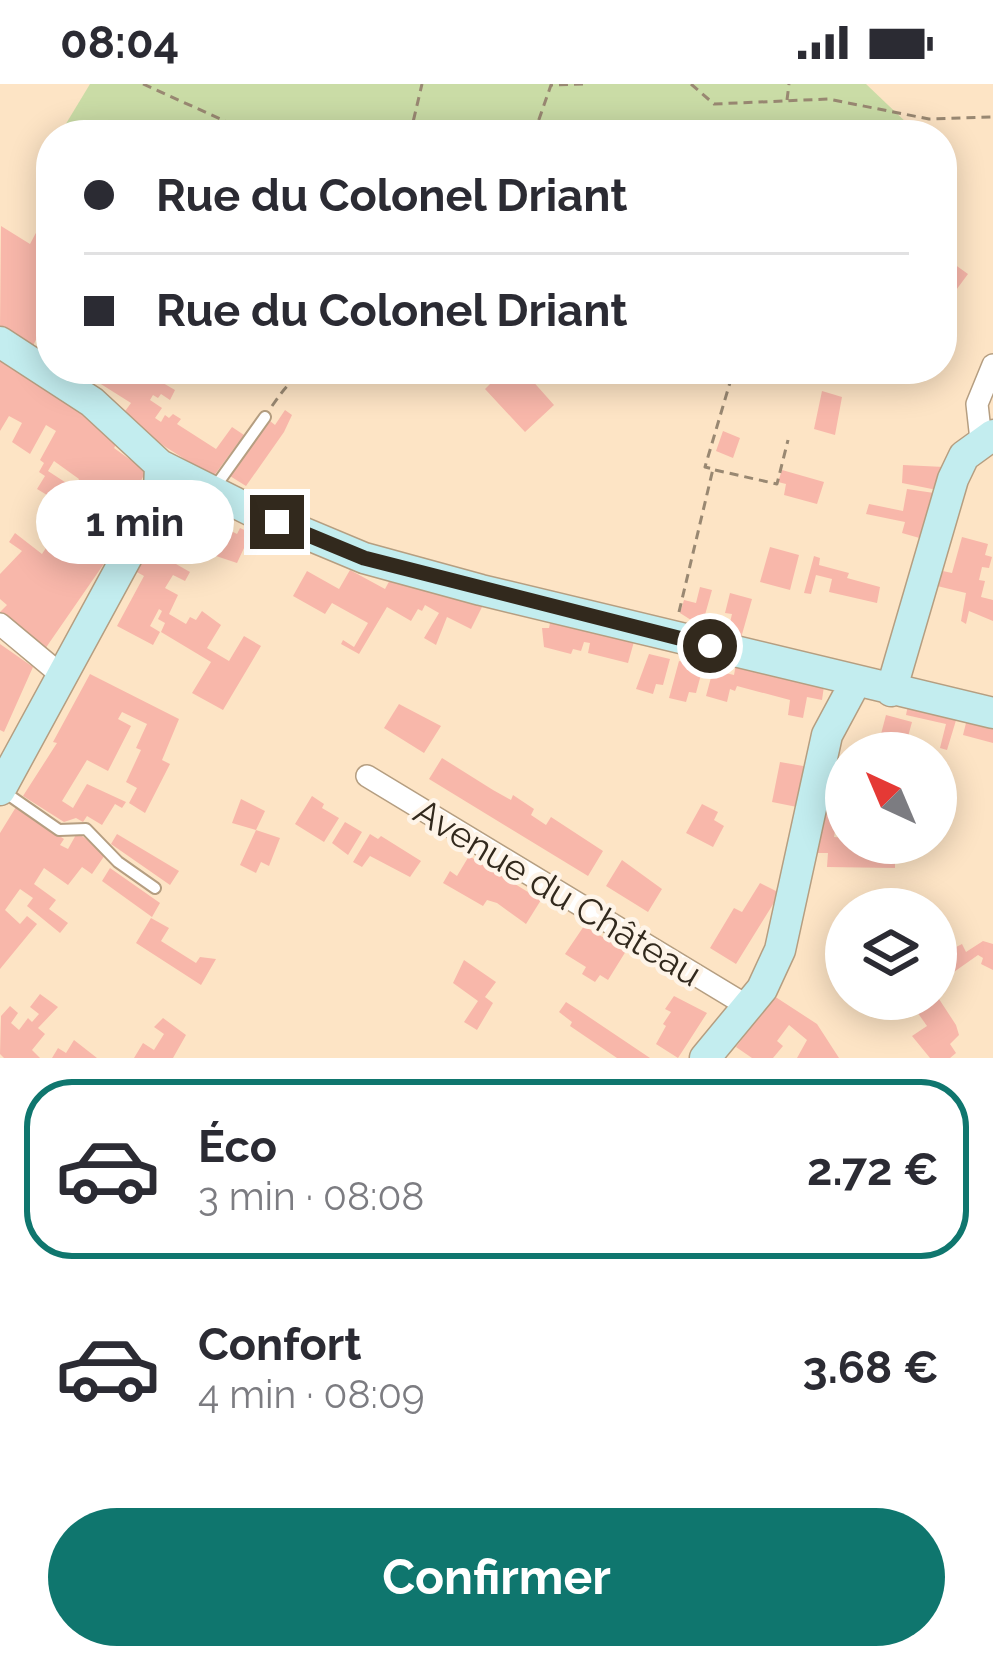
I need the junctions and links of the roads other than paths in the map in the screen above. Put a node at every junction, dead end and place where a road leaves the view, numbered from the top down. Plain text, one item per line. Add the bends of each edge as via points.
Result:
1 (0, 342) edge
2 (36, 365) edge
3 (993, 365) edge
4 (64, 384) edge
5 (265, 417) road end
6 (987, 437) edge
7 (160, 465) junction
8 (213, 490) junction
9 (0, 624) edge
10 (61, 674) junction
11 (856, 681) junction
12 (891, 691) junction
13 (993, 713) edge
14 (367, 776) dead end
15 (0, 789) edge
16 (155, 888) dead end
17 (749, 1007) junction
18 (705, 1058) edge

1 - 2 main road
3 - 6 street via 977,404
4 - 7 main road
5 - 8 lane
6 - 12 main road via 953,479
7 - 8 main road
7 - 10 main road via 148,518
8 - 11 main road via 364,558
9 - 10 street
10 - 15 main road
11 - 12 main road
11 - 17 main road via 826,735 780,950
12 - 13 main road
14 - 17 street, Avenue du Château
15 - 16 lane via 59,830 86,829
17 - 18 main road

